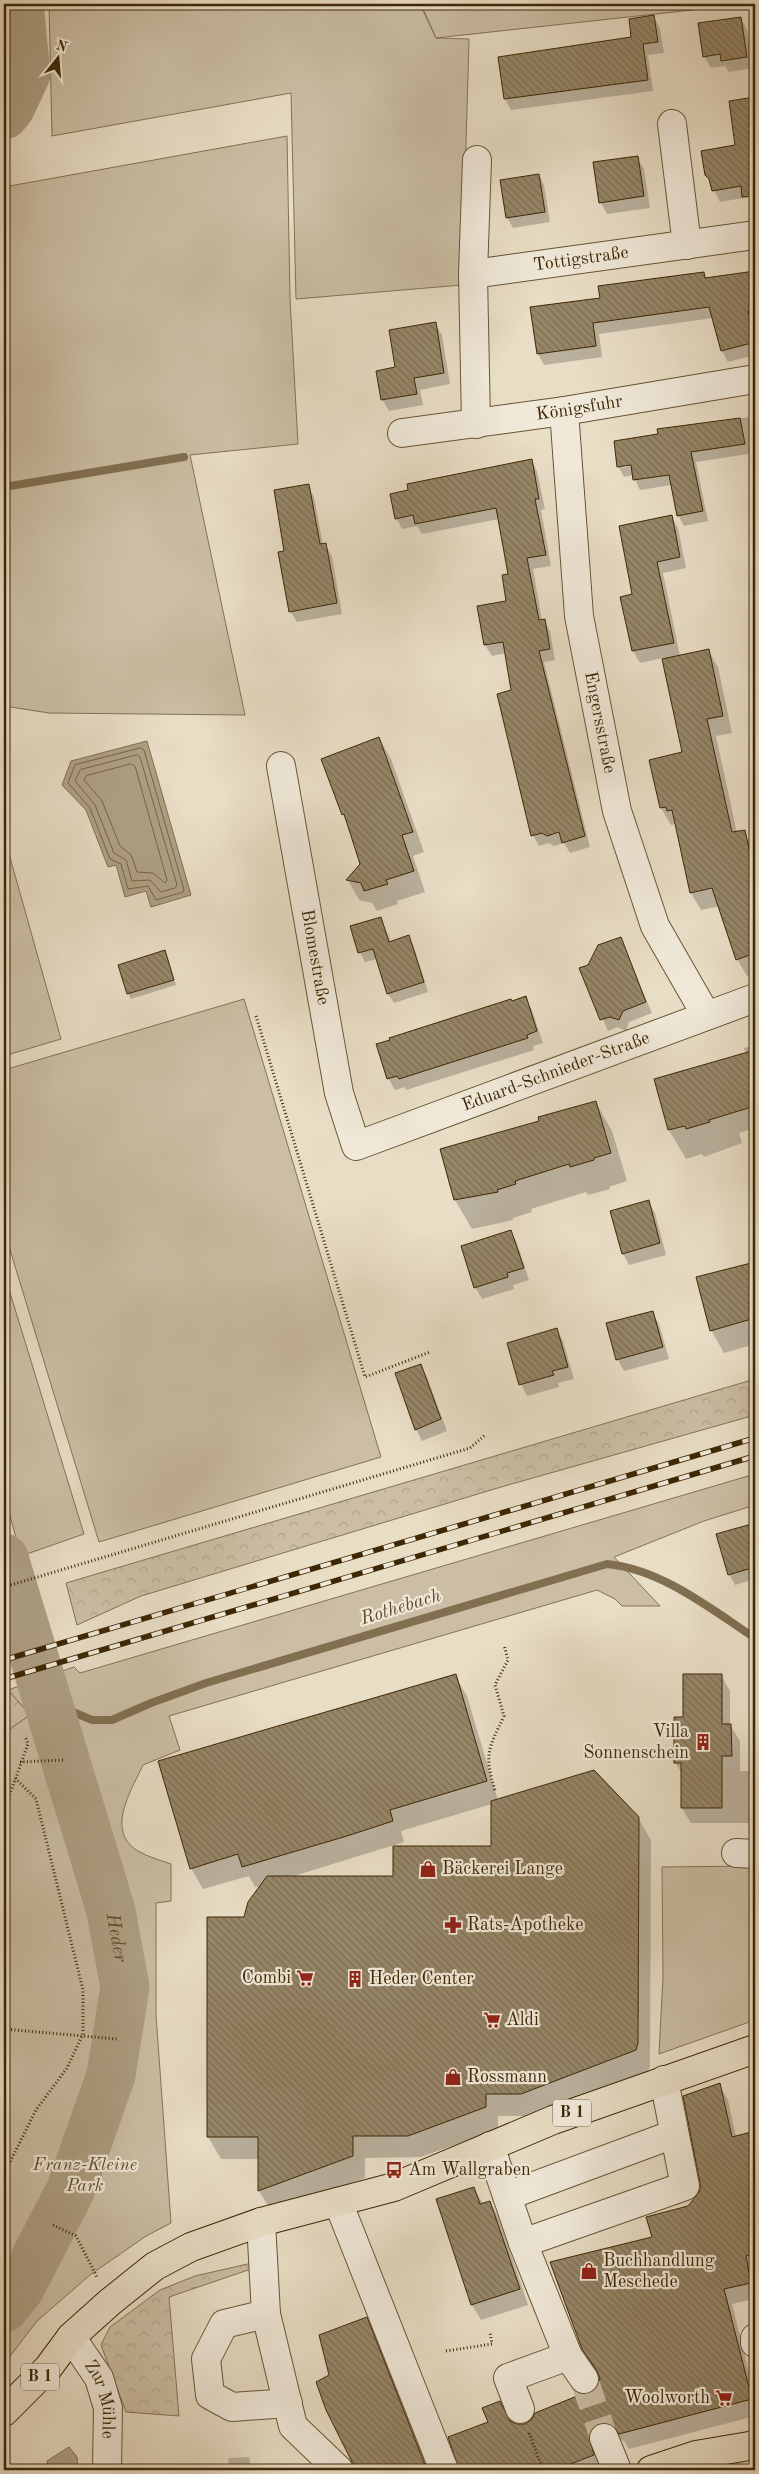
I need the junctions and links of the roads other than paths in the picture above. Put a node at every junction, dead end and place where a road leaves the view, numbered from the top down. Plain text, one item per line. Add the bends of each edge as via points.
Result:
1 (672, 124) dead end
2 (477, 160) dead end
3 (755, 235) edge
4 (687, 245) junction
5 (473, 274) junction
6 (755, 378) edge
7 (564, 411) junction
8 (476, 424) junction
9 (402, 433) dead end
10 (281, 766) dead end
11 (755, 998) edge
12 (706, 1015) junction
13 (356, 1146) joint
14 (755, 2049) edge
15 (664, 2080) junction
16 (674, 2134) junction
17 (490, 2146) junction
18 (507, 2196) junction
19 (338, 2202) junction
20 (261, 2222) junction
21 (523, 2243) junction
22 (266, 2314) junction
23 (71, 2337) junction
24 (755, 2338) edge
25 (755, 2343) edge
26 (568, 2356) junction
27 (584, 2379) tunnel mouth
28 (288, 2404) junction
29 (520, 2409) road end
30 (4, 2412) edge
31 (604, 2438) tunnel mouth
32 (755, 2445) edge
33 (107, 2470) edge
34 (339, 2470) edge
35 (444, 2470) edge
36 (617, 2470) edge
37 (651, 2470) edge

1 - 4 street
2 - 5 street
3 - 4 street, Tottigstraße
4 - 5 street, Tottigstraße
5 - 8 street
6 - 7 street, Königsfuhr
7 - 8 street, Königsfuhr
7 - 12 street, Engersstraße via 579,616 617,812 655,926
8 - 9 street, Königsfuhr
10 - 13 street, Blomestraße via 339,1093
11 - 12 street, Eduard-Schnieder-Straße
12 - 13 street, Eduard-Schnieder-Straße
14 - 15 main road, B 1
15 - 16 street
15 - 17 main road, B 1
16 - 18 street
16 - 21 street via 685,2186
17 - 18 street
17 - 19 main road, B 1 via 394,2187
18 - 21 street
19 - 20 main road, B 1
19 - 35 street
20 - 22 street
20 - 23 main road, B 1 via 191,2247 155,2266
21 - 26 street
22 - 28 street
22 - 28 street via 224,2324 206,2359 210,2395 232,2407
23 - 30 main road, B 1 via 48,2368
23 - 33 street, Zur Mühle via 99,2378 108,2408
24 - 25 street
26 - 27 street
26 - 29 street via 508,2378
28 - 34 street via 293,2426
31 - 36 street
32 - 37 main road via 696,2455

